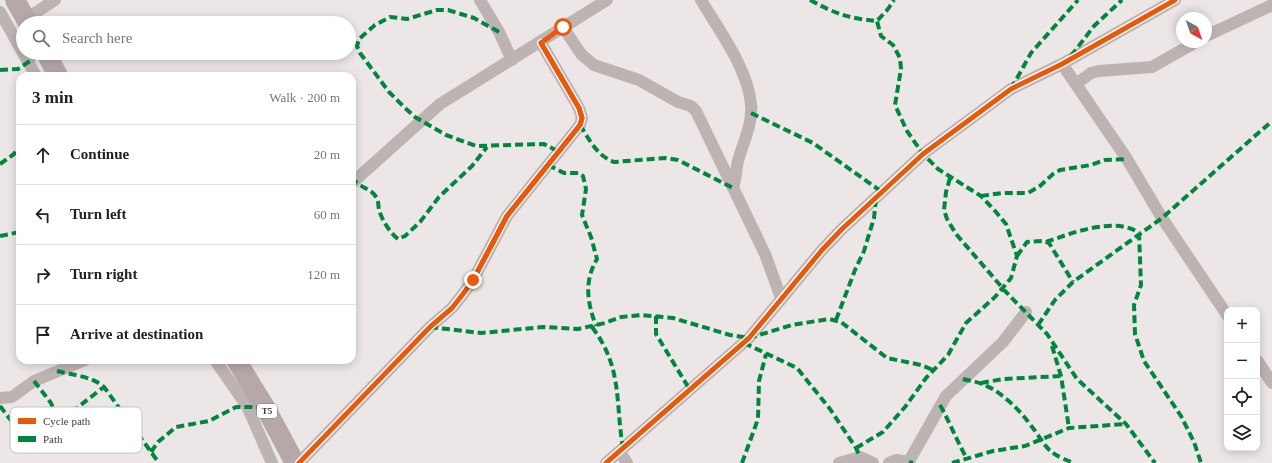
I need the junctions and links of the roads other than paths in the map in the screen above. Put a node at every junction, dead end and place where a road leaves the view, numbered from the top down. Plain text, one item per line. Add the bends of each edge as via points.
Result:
1 (16, 0) edge
2 (55, 0) edge
3 (480, 0) edge
4 (607, 0) edge
5 (701, 0) edge
6 (1175, 0) edge
7 (1272, 5) edge
8 (0, 12) edge
9 (24, 16) edge
10 (34, 16) edge
11 (563, 27) junction
12 (1212, 33) edge
13 (16, 40) edge
14 (541, 43) junction
15 (1185, 48) edge
16 (27, 60) edge
17 (50, 60) edge
18 (512, 60) junction
19 (1062, 64) junction
20 (34, 72) edge
21 (56, 72) edge
22 (1076, 84) junction
23 (356, 179) edge
24 (733, 188) junction
25 (781, 298) junction
26 (1224, 311) edge
27 (1026, 312) dead end
28 (75, 364) edge
29 (218, 364) edge
30 (239, 364) edge
31 (1260, 365) edge
32 (1272, 383) edge
33 (0, 398) edge
34 (620, 452) junction
35 (272, 463) edge
36 (295, 463) edge
37 (299, 463) edge
38 (606, 463) edge
39 (627, 463) edge
40 (839, 463) edge
41 (873, 463) edge
42 (888, 463) edge
43 (908, 463) edge

1 - 9 highway
2 - 10 street
3 - 18 street
4 - 11 street
5 - 24 street via 736,61 746,82 751,104 750,122
6 - 19 street
7 - 12 street
8 - 13 street
11 - 14 street
11 - 24 street via 581,54 594,65 639,80 693,108
14 - 18 street
14 - 37 street via 579,108 582,118 580,125 507,216 473,280 452,308 409,348
15 - 22 street via 1152,66 1099,71 1091,73
16 - 20 street
17 - 21 highway
18 - 23 street via 440,104
19 - 22 street
19 - 25 street via 1011,89 923,154 842,229
22 - 26 street
24 - 25 street via 765,254
25 - 34 street via 749,338
27 - 43 street via 1003,342 946,396
28 - 33 street via 34,381 12,397
29 - 35 street via 247,406
30 - 36 highway, T5 via 265,406
31 - 32 street
34 - 38 street
34 - 39 street
40 - 41 street via 860,458
42 - 43 street via 896,460

